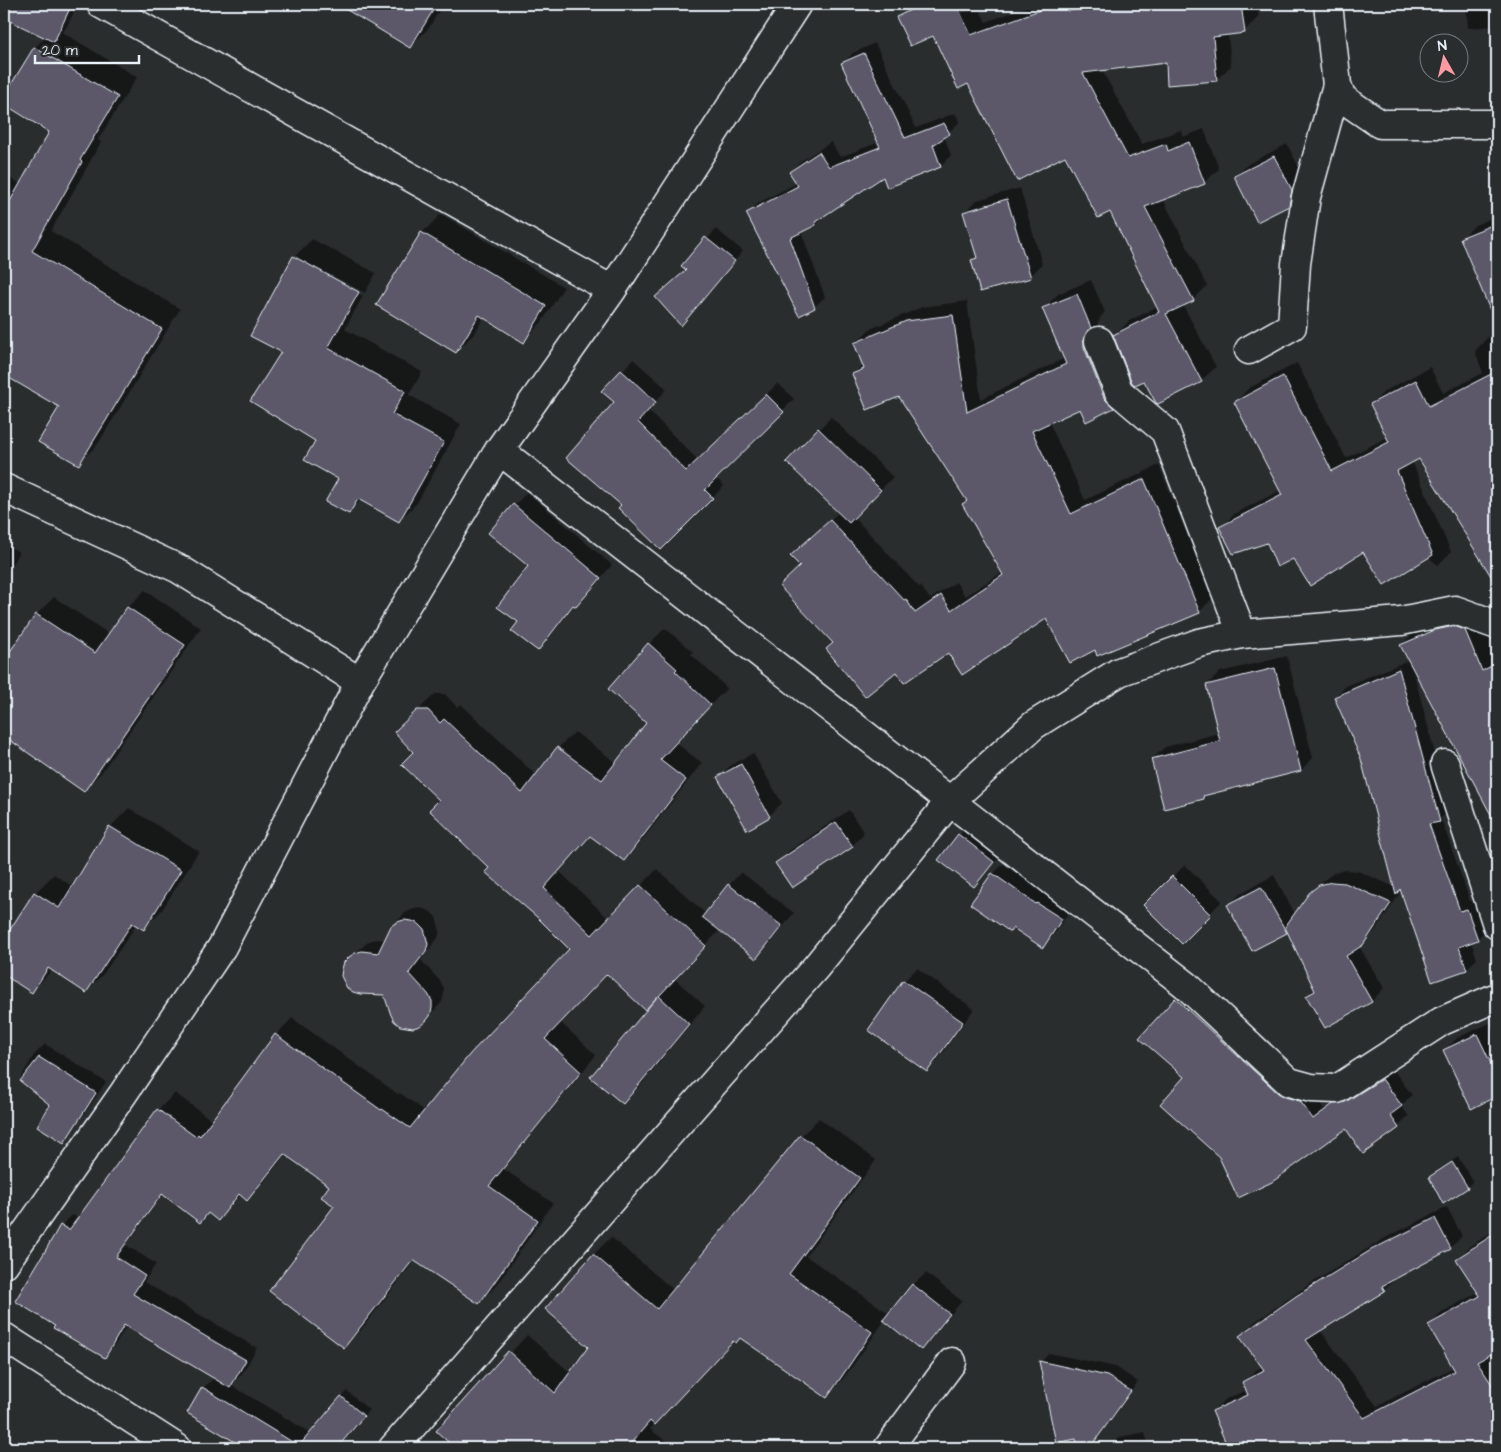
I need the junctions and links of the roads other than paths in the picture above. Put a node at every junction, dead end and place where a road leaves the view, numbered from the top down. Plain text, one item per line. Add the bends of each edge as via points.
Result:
1 (101, 4) edge
2 (797, 4) edge
3 (1328, 4) edge
4 (1337, 85) junction
5 (1497, 124) edge
6 (612, 290) junction
7 (1099, 341) dead end
8 (1249, 350) dead end
9 (499, 450) junction
10 (4, 488) edge
11 (1497, 625) edge
12 (1242, 634) junction
13 (360, 682) junction
14 (1445, 764) dead end
15 (951, 800) junction
16 (1497, 925) edge
17 (1497, 996) edge
18 (4, 1264) edge
19 (4, 1337) edge
20 (952, 1362) dead end
21 (177, 1448) edge
22 (393, 1448) edge
23 (888, 1448) edge

1 - 6 street
2 - 6 street
3 - 4 street
4 - 5 street via 1342,98 1380,124
4 - 8 street via 1306,197 1296,264 1292,326
6 - 9 street
7 - 12 street via 1119,392 1165,430
9 - 13 street
9 - 15 street
10 - 13 street via 178,569
11 - 12 street via 1455,610 1401,620
12 - 15 street via 1199,643 1119,672 1034,725
13 - 18 street via 222,947
14 - 16 street
15 - 17 street via 1186,985 1289,1082 1311,1088 1337,1089 1442,1021
15 - 22 street via 816,967
19 - 21 street
20 - 23 street

